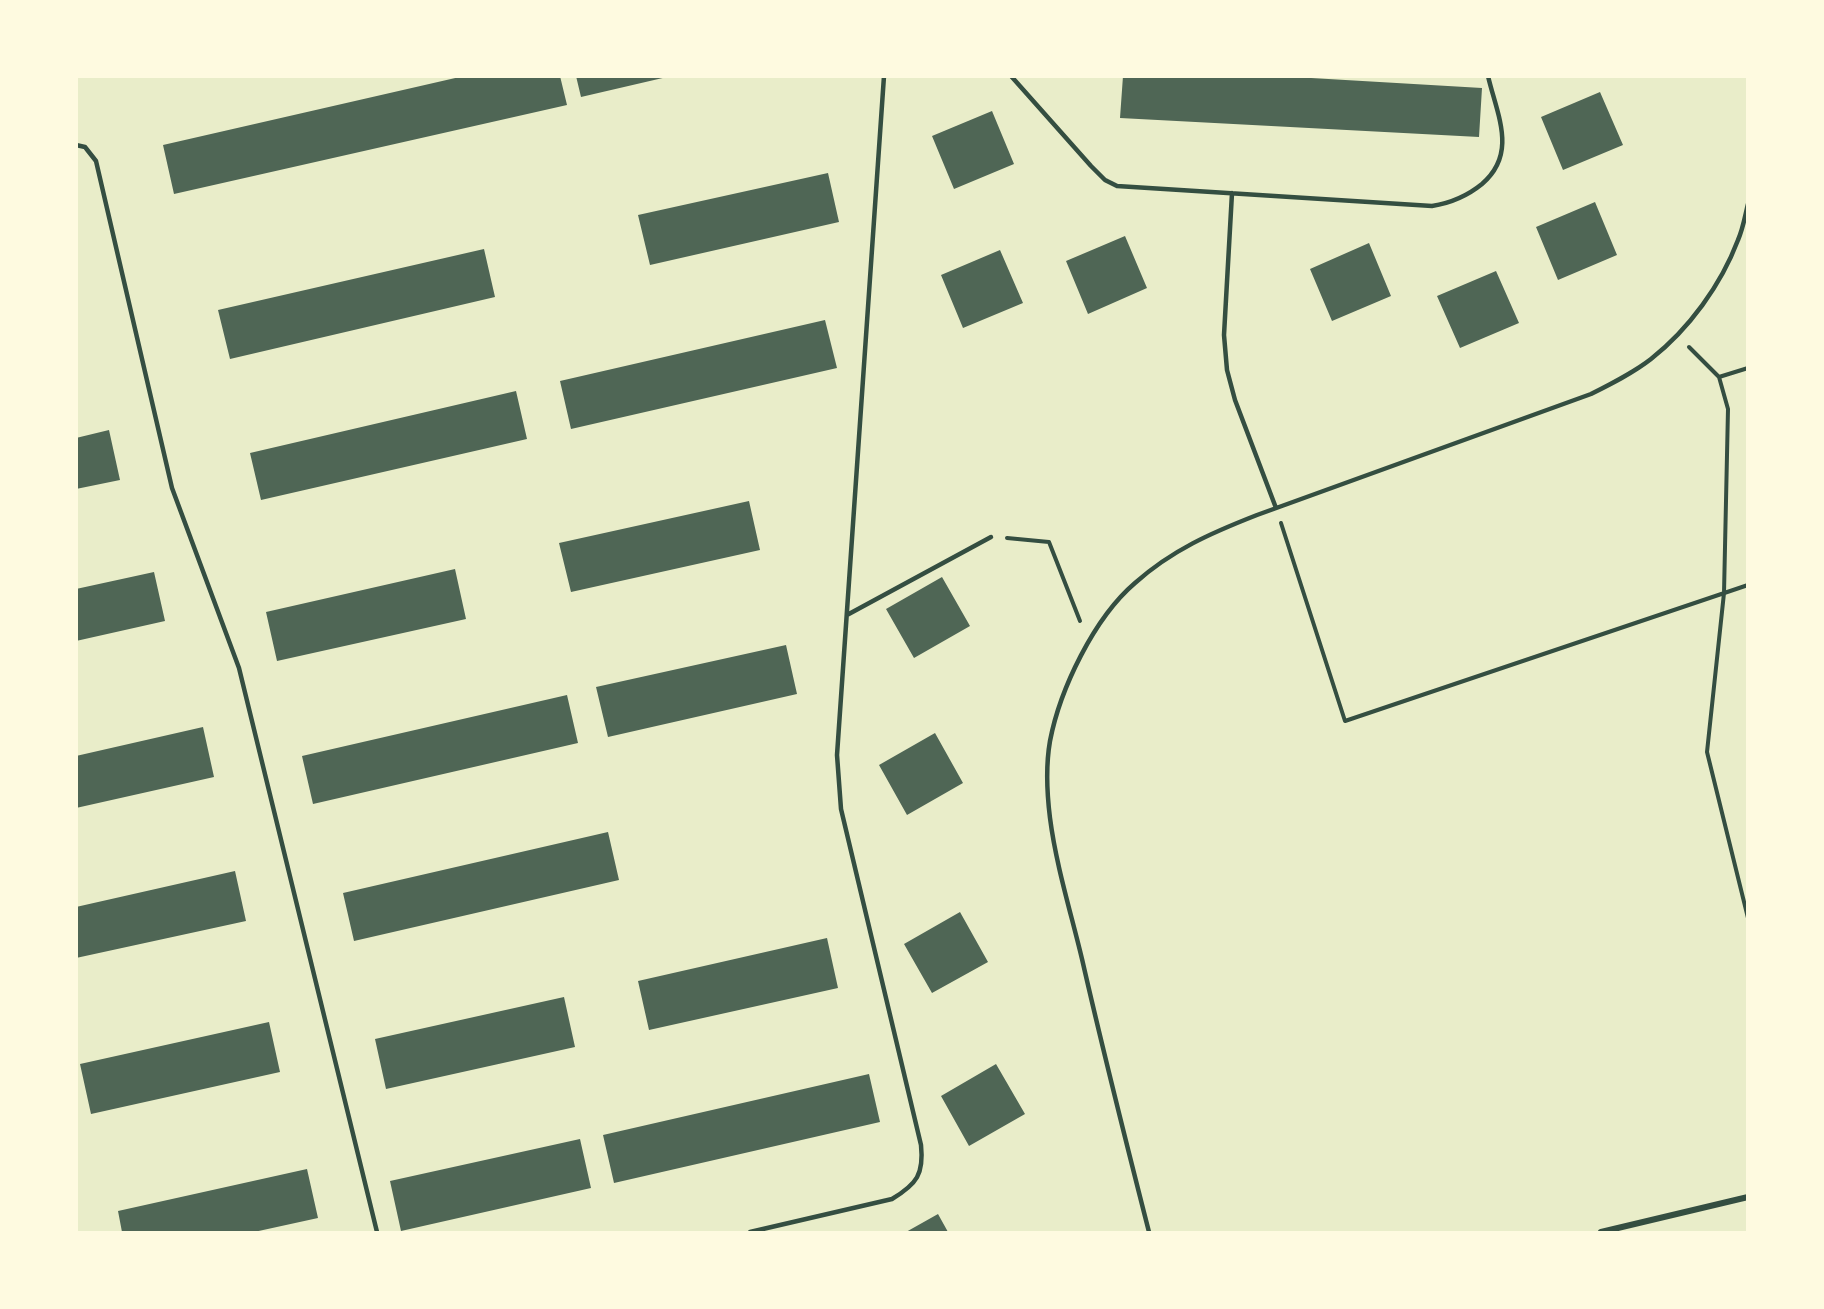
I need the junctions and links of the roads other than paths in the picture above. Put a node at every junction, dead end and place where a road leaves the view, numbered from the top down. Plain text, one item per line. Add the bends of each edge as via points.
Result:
1 (884, 76) edge
2 (1011, 76) edge
3 (1488, 76) edge
4 (76, 145) edge
5 (1232, 194) junction
6 (1748, 204) edge
7 (1276, 508) junction
8 (991, 537) road end
9 (847, 615) junction
10 (1748, 1197) edge
11 (377, 1233) edge
12 (750, 1233) edge
13 (1149, 1233) edge
14 (1601, 1233) edge

1 - 9 lane
2 - 5 lane via 1105,180 1117,186
3 - 5 lane via 1503,152 1497,168 1486,180 1452,202 1432,206
4 - 11 lane via 85,147 96,161 172,488 239,668
5 - 7 lane via 1224,335 1227,370
6 - 7 lane via 1739,239 1701,307 1651,359 1620,379 1591,394
7 - 13 lane via 1205,536 1133,584 1088,643 1059,705 1050,743 1050,817
8 - 9 lane
9 - 12 lane via 837,755 841,809 923,1164 907,1190 892,1199
10 - 14 street

